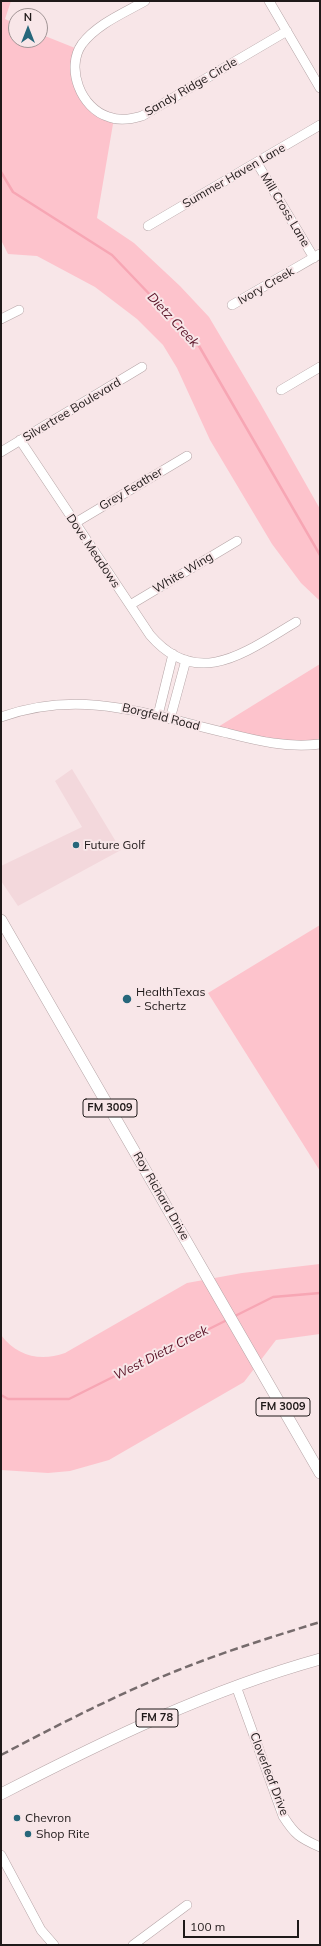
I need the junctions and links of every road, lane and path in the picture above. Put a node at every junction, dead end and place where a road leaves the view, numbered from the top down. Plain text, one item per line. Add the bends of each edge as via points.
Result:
1 (145, 1) edge
2 (269, 1) edge
3 (287, 31) junction
4 (320, 88) edge
5 (320, 126) edge
6 (257, 163) junction
7 (148, 226) dead end
8 (317, 256) edge
9 (232, 305) dead end
10 (19, 310) dead end
11 (1, 319) edge
12 (320, 367) edge
13 (142, 368) dead end
14 (281, 390) dead end
15 (20, 440) junction
16 (1, 452) edge
17 (188, 456) dead end
18 (75, 523) junction
19 (237, 541) dead end
20 (130, 605) junction
21 (296, 622) dead end
22 (180, 657) junction
23 (158, 715) junction
24 (1, 717) edge
25 (170, 719) junction
26 (320, 744) edge
27 (1, 920) edge
28 (320, 1473) edge
29 (320, 1659) edge
30 (236, 1686) junction
31 (1, 1794) edge
32 (320, 1847) edge
33 (1, 1855) edge
34 (187, 1906) dead end
35 (54, 1945) edge
36 (133, 1945) edge

1 - 3 street, Sandy Ridge Circle via 100,27 82,45 78,54 76,79 82,94 89,104 109,118 132,119 142,116
2 - 3 street
3 - 4 street
5 - 6 street, Summer Haven Lane
6 - 7 street, Summer Haven Lane
6 - 8 street, Mill Cross Lane
8 - 9 street, Ivory Creek
10 - 11 street
12 - 14 street
13 - 15 street, Silvertree Boulevard
15 - 16 street, Silvertree Boulevard
15 - 18 street, Dove Meadows
17 - 18 street, Grey Feather
18 - 20 street, Dove Meadows
19 - 20 street, White Wing
20 - 22 street, Dove Meadows via 158,644
21 - 22 street via 230,660 204,664
22 - 23 street
22 - 25 street
23 - 24 street, Borgfeld Road via 111,705 74,704 42,706
23 - 25 street, Borgfeld Road
25 - 26 street, Borgfeld Road via 260,742 284,745
27 - 28 main road, Roy Richard Drive / FM 3009
29 - 30 main road, FM 78
30 - 31 main road, FM 78 via 164,1714 82,1752
30 - 32 street, Cloverleaf Drive via 283,1816 302,1839
33 - 35 street via 41,1930
34 - 36 street

